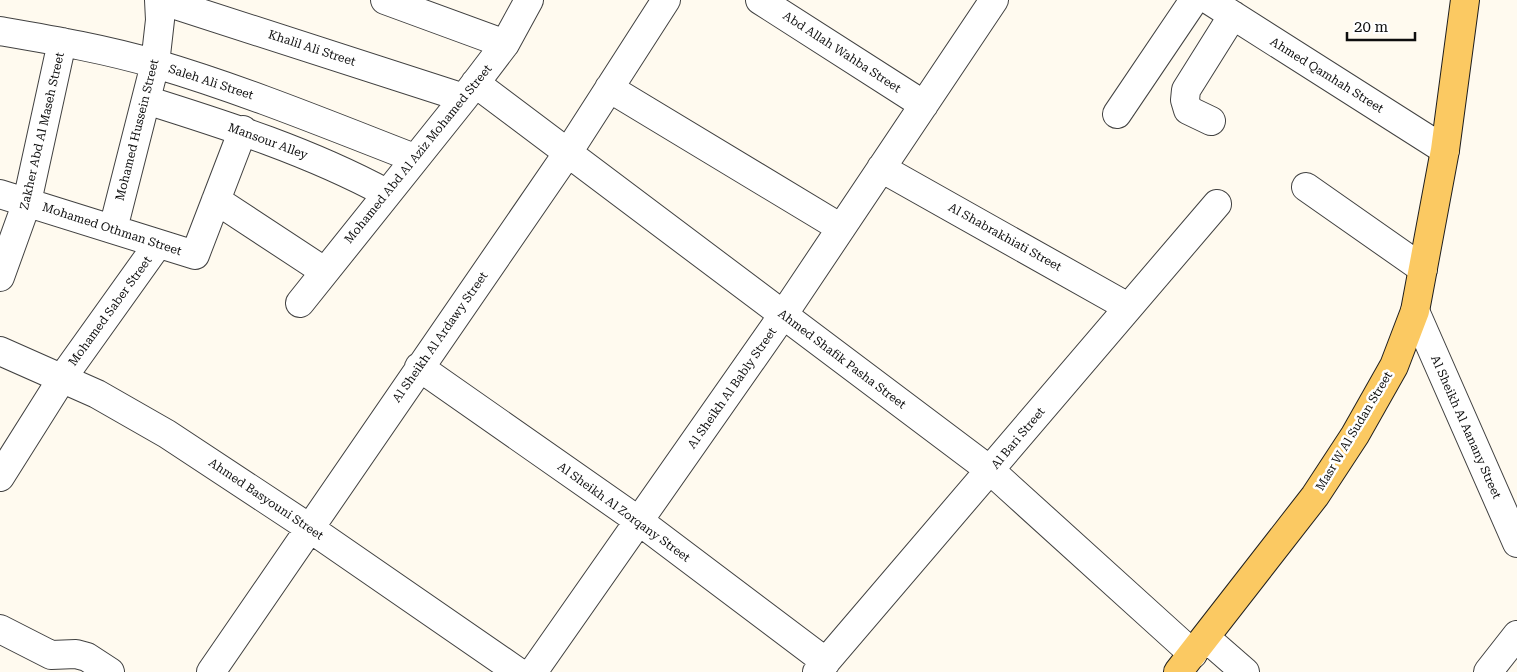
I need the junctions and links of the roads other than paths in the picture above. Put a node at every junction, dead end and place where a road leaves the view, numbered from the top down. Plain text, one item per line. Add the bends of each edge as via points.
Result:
1 (160, 0) edge
2 (386, 0) edge
3 (530, 0) edge
4 (666, 0) edge
5 (760, 0) edge
6 (994, 0) edge
7 (1194, 0) edge
8 (1209, 0) edge
9 (1465, 0) edge
10 (1233, 15) junction
11 (0, 31) edge
12 (62, 42) junction
13 (505, 44) junction
14 (155, 64) junction
15 (609, 88) junction
16 (469, 90) junction
17 (146, 100) junction
18 (924, 105) junction
19 (1117, 114) dead end
20 (1211, 122) dead end
21 (243, 130) junction
22 (1445, 150) junction
23 (567, 154) junction
24 (414, 158) junction
25 (881, 168) junction
26 (1306, 187) dead end
27 (386, 193) junction
28 (0, 194) edge
29 (216, 200) junction
30 (27, 202) junction
31 (1217, 204) dead end
32 (841, 228) junction
33 (113, 229) junction
34 (158, 244) junction
35 (1423, 269) junction
36 (324, 271) junction
37 (0, 277) edge
38 (300, 303) dead end
39 (1128, 306) junction
40 (1415, 311) junction
41 (783, 315) junction
42 (0, 351) edge
43 (419, 367) junction
44 (63, 378) junction
45 (991, 470) junction
46 (0, 477) edge
47 (639, 521) junction
48 (308, 527) junction
49 (1517, 543) edge
50 (0, 629) edge
51 (1517, 635) edge
52 (1192, 655) edge
53 (821, 667) edge
54 (110, 672) edge
55 (211, 672) edge
56 (518, 672) edge
57 (533, 672) edge
58 (1246, 672) edge
59 (1488, 672) edge

1 - 14 street, Mohamed Hussein Street
1 - 16 street, Khalil Ali Street
2 - 13 street
3 - 13 street, Mohamed Abd Al Aziz Mohamed Street
4 - 15 street, Al Sheikh Al Ardawy Street
5 - 18 street, Abd Allah Wahba Street
6 - 18 street, Al Sheikh Al Bably Street
7 - 19 street
8 - 10 street, Ahmed Qamhah Street
9 - 22 main road, Masr W Al Sudan Street
10 - 20 street via 1186,90 1188,110
10 - 22 street, Ahmed Qamhah Street
11 - 12 street, Saleh Ali Street
12 - 14 street, Saleh Ali Street
12 - 30 street, Zakher Abd Al Maseh Street
13 - 16 street, Mohamed Abd Al Aziz Mohamed Street
14 - 17 street, Mohamed Hussein Street
14 - 24 street, Saleh Ali Street via 255,96
15 - 23 street, Al Sheikh Al Ardawy Street
15 - 32 street
16 - 23 street, Ahmed Shafik Pasha Street
16 - 24 street, Mohamed Abd Al Aziz Mohamed Street
17 - 21 street, Mansour Alley
17 - 33 street, Mohamed Hussein Street
18 - 25 street, Al Sheikh Al Bably Street
21 - 27 street, Mansour Alley via 346,171
21 - 29 street
22 - 35 main road, Masr W Al Sudan Street
23 - 41 street, Ahmed Shafik Pasha Street
23 - 43 street, Al Sheikh Al Ardawy Street
24 - 27 street, Mohamed Abd Al Aziz Mohamed Street
25 - 32 street, Al Sheikh Al Bably Street
25 - 39 street, Al Shabrakhiati Street
26 - 35 street
27 - 36 street, Mohamed Abd Al Aziz Mohamed Street
28 - 30 street, Mohamed Othman Street
29 - 34 street, Mohamed Othman Street via 196,256
29 - 36 street
30 - 33 street, Mohamed Othman Street
30 - 37 street, Zakher Abd Al Maseh Street
31 - 39 street, Al Bari Street
32 - 41 street, Al Sheikh Al Bably Street
33 - 34 street, Mohamed Othman Street
34 - 44 street, Mohamed Saber Street
35 - 40 main road, Masr W Al Sudan Street
36 - 38 street, Mohamed Abd Al Aziz Mohamed Street
39 - 45 street, Al Bari Street
40 - 49 street, Al Sheikh Al Aanany Street
40 - 52 main road, Masr W Al Sudan Street via 1394,366 1355,434 1314,496
41 - 45 street, Ahmed Shafik Pasha Street
41 - 47 street, Al Sheikh Al Bably Street
42 - 44 street, Ahmed Basyouni Street
43 - 47 street, Al Sheikh Al Zorqany Street
43 - 48 street, Al Sheikh Al Ardawy Street
44 - 46 street, Mohamed Saber Street
44 - 48 street, Ahmed Basyouni Street via 167,434
45 - 52 street, Ahmed Shafik Pasha Street
45 - 53 street, Al Bari Street
47 - 53 street, Al Sheikh Al Zorqany Street
47 - 57 street, Al Sheikh Al Bably Street
48 - 55 street, Al Sheikh Al Ardawy Street
48 - 56 street, Ahmed Basyouni Street
50 - 54 street via 51,655 87,657
51 - 59 street
52 - 58 street, Ahmed Shafik Pasha Street

